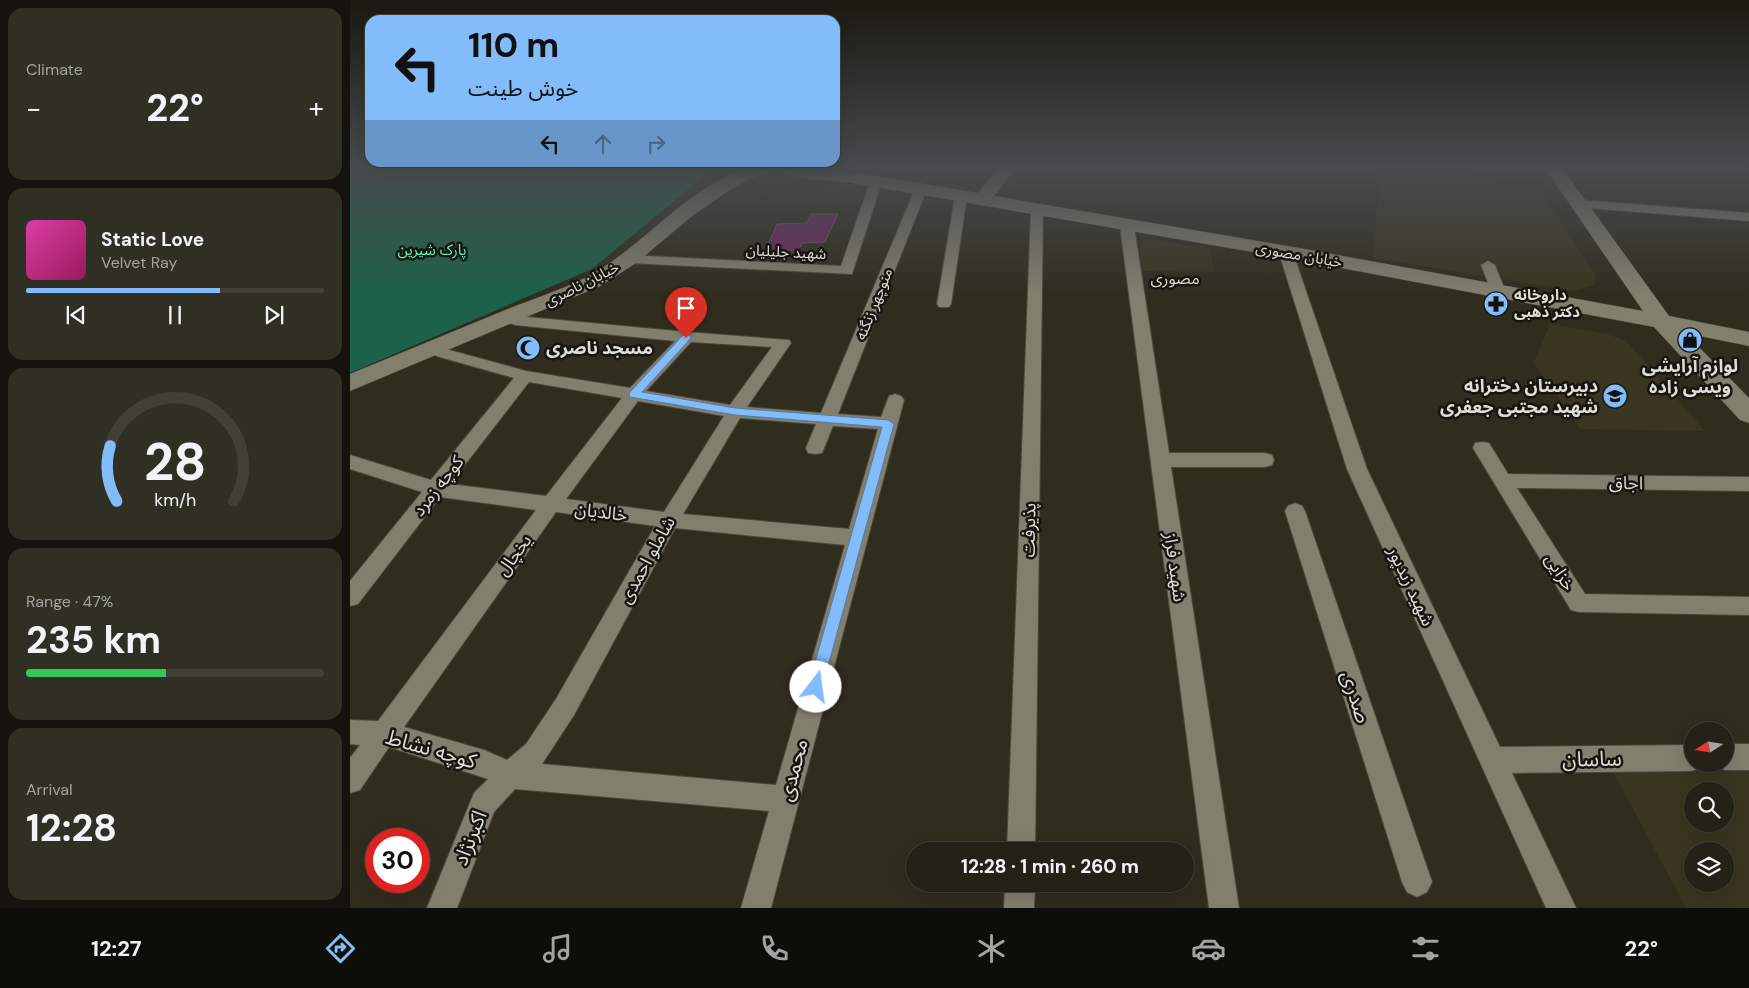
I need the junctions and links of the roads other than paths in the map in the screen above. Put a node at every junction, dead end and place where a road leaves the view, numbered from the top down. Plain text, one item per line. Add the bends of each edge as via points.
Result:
1 (867, 210) edge
2 (913, 210) edge
3 (959, 210) edge
4 (1037, 210) edge
5 (1044, 210) edge
6 (1567, 210) edge
7 (1583, 210) edge
8 (1677, 210) edge
9 (686, 212) edge
10 (1749, 217) edge
11 (1127, 226) junction
12 (1286, 253) junction
13 (629, 259) junction
14 (1488, 265) dead end
15 (1498, 290) junction
16 (1562, 302) junction
17 (944, 304) dead end
18 (514, 316) junction
19 (1661, 321) junction
20 (686, 338) junction
21 (1749, 339) edge
22 (442, 353) junction
23 (525, 376) junction
24 (350, 383) edge
25 (350, 393) edge
26 (634, 394) junction
27 (895, 400) dead end
28 (735, 412) junction
29 (1749, 414) edge
30 (828, 419) junction
31 (888, 424) junction
32 (815, 448) dead end
33 (1482, 448) dead end
34 (1160, 460) junction
35 (1265, 460) dead end
36 (350, 462) edge
37 (1503, 481) junction
38 (1749, 484) edge
39 (436, 489) junction
40 (550, 505) junction
41 (1294, 511) dead end
42 (669, 520) junction
43 (857, 538) junction
44 (351, 595) edge
45 (1749, 606) edge
46 (350, 732) edge
47 (383, 734) junction
48 (1734, 757) edge
49 (1749, 757) edge
50 (1684, 758) edge
51 (1492, 760) junction
52 (510, 775) junction
53 (350, 780) edge
54 (785, 799) junction
55 (1021, 842) edge
56 (1417, 882) dead end
57 (1020, 892) edge
58 (442, 908) edge
59 (756, 908) edge
60 (1019, 908) edge
61 (1224, 908) edge
62 (1561, 908) edge

1 - 13 street, شهید جلیلیان via 847,271
2 - 30 street, منوچهر زنگنه
3 - 17 street
4 - 55 street, پذیرفت
5 - 11 main road, خیابان مصوری
6 - 16 main road via 1606,270 1612,289 1606,295 1591,299
7 - 19 main road
8 - 10 street
9 - 13 main road, خیابان ناصری
11 - 12 main road, خیابان مصوری
11 - 34 street, شهید فراز
12 - 15 main road, خیابان مصوری
12 - 51 street, شهید زیدپور via 1357,468
13 - 18 main road, خیابان ناصری via 593,282
14 - 15 street
15 - 16 main road, خیابان مصوری
16 - 19 main road, خیابان مصوری
18 - 20 street
18 - 22 main road, خیابان ناصری
18 - 24 main road, خیابان ناصری
19 - 21 main road, خیابان مصوری
19 - 29 main road
20 - 26 street, یخچال
20 - 28 street, شاملو احمدی via 783,343
22 - 23 street
22 - 25 main road, خیابان ناصری
23 - 26 street
23 - 39 street, کوچه زمرد
26 - 28 street
26 - 40 street, یخچال
27 - 31 street, محمدی
28 - 30 street
28 - 42 street, شاملو احمدی
30 - 31 street
30 - 32 street, منوچهر زنگنه
31 - 43 street, محمدی
33 - 37 street, خزایی
34 - 35 street
34 - 61 street, شهید فراز
36 - 39 street, خالدیان
37 - 38 street, اجاق
37 - 45 street, خزایی via 1579,603
39 - 40 street, خالدیان
39 - 44 street, کوچه زمرد
40 - 42 street, خالدیان
40 - 47 street, یخچال
41 - 56 street, صدری
42 - 43 street, خالدیان
42 - 52 street, شاملو احمدی via 565,706 535,753
43 - 54 street, محمدی
46 - 47 street, کوچه نشاط
47 - 52 street, کوچه نشاط via 484,763
47 - 53 street, یخچال
48 - 49 street
50 - 51 street, ساسان
51 - 62 street, شهید زیدپور
52 - 54 street, کوچه نشاط
52 - 58 street, اکبرنژاد via 484,803
54 - 59 street, محمدی
57 - 60 street

